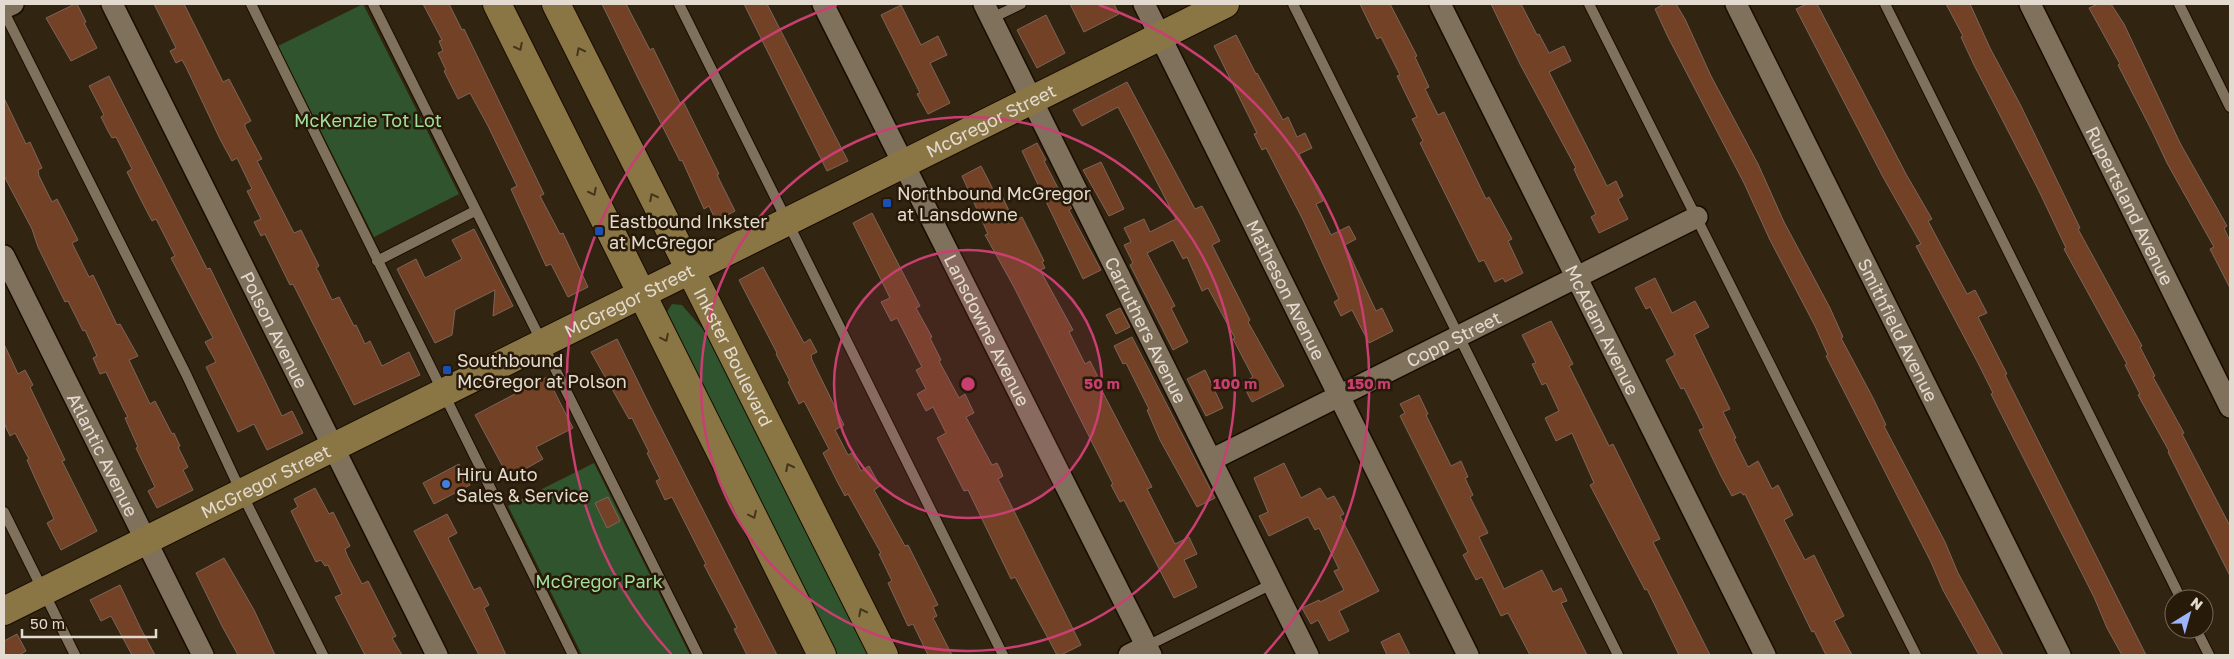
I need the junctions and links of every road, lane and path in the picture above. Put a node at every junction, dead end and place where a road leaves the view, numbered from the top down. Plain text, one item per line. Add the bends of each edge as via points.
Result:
1 (13, 4) edge
2 (112, 4) edge
3 (251, 4) edge
4 (373, 4) edge
5 (497, 4) edge
6 (556, 4) edge
7 (679, 4) edge
8 (823, 4) edge
9 (1021, 4) edge
10 (1144, 4) edge
11 (1293, 4) edge
12 (1440, 4) edge
13 (1589, 4) edge
14 (1736, 4) edge
15 (1885, 4) edge
16 (2030, 4) edge
17 (2179, 4) edge
18 (1215, 6) edge
19 (4, 10) edge
20 (988, 11) edge
21 (1160, 38) junction
22 (1032, 100) junction
23 (2230, 107) edge
24 (903, 164) junction
25 (475, 211) junction
26 (1697, 218) junction
27 (788, 221) junction
28 (4, 256) edge
29 (377, 262) junction
30 (689, 269) junction
31 (1576, 277) junction
32 (643, 292) junction
33 (1458, 336) junction
34 (543, 344) junction
35 (444, 394) junction
36 (1338, 395) junction
37 (2230, 407) edge
38 (333, 448) junction
39 (1211, 460) junction
40 (242, 494) junction
41 (4, 512) edge
42 (147, 541) junction
43 (1272, 584) junction
44 (2176, 589) edge
45 (43, 591) junction
46 (4, 611) edge
47 (2201, 639) edge
48 (1142, 652) edge
49 (76, 655) edge
50 (203, 655) edge
51 (323, 655) edge
52 (437, 655) edge
53 (573, 655) edge
54 (698, 655) edge
55 (822, 655) edge
56 (884, 655) edge
57 (1003, 655) edge
58 (1308, 655) edge
59 (1468, 655) edge
60 (1618, 655) edge
61 (1765, 655) edge
62 (1916, 655) edge
63 (2060, 655) edge
64 (2209, 655) edge

1 - 19 street
2 - 38 street, Polson Avenue
3 - 29 lane
4 - 25 lane
5 -> 32 main road
30 -> 6 main road, Inkster Boulevard
7 - 27 lane
8 - 24 street, Lansdowne Avenue
9 - 20 lane
10 - 21 street, Matheson Avenue
11 - 33 lane
12 - 31 street, McAdam Avenue
13 - 26 lane
14 - 63 street, Smithfield Avenue
15 - 44 lane
16 - 37 street, Rupertsland Avenue
17 - 23 lane
18 - 21 main road, McGregor Street
19 - 40 lane via 186,374
20 - 22 street, Carruthers Avenue
21 - 22 main road, McGregor Street
21 - 36 street, Matheson Avenue
22 - 24 main road, McGregor Street
22 - 39 street, Carruthers Avenue
24 - 27 main road, McGregor Street
24 - 48 street, Lansdowne Avenue
25 - 29 lane
25 - 34 lane
26 - 31 street, Copp Street
26 - 62 lane
27 - 30 main road, McGregor Street
27 - 57 lane
28 - 42 street, Atlantic Avenue
29 - 35 lane
30 - 32 main road, McGregor Street
56 -> 30 main road, Inkster Boulevard
31 - 33 street, Copp Street
31 - 61 street, McAdam Avenue
32 - 34 main road, McGregor Street
32 -> 55 main road
33 - 36 street, Copp Street
33 - 60 lane
34 - 35 main road, McGregor Street
34 - 54 lane
35 - 38 main road, McGregor Street
35 - 53 lane
36 - 39 street, Copp Street
36 - 59 street, Matheson Avenue
38 - 40 main road, McGregor Street
38 - 52 street, Polson Avenue
39 - 43 street, Carruthers Avenue
40 - 42 main road, McGregor Street
40 - 51 lane
41 - 45 lane
42 - 45 main road, McGregor Street
42 - 50 street, Atlantic Avenue
43 - 48 lane
43 - 58 street, Carruthers Avenue
45 - 46 main road, McGregor Street
45 - 49 lane
47 - 64 lane

